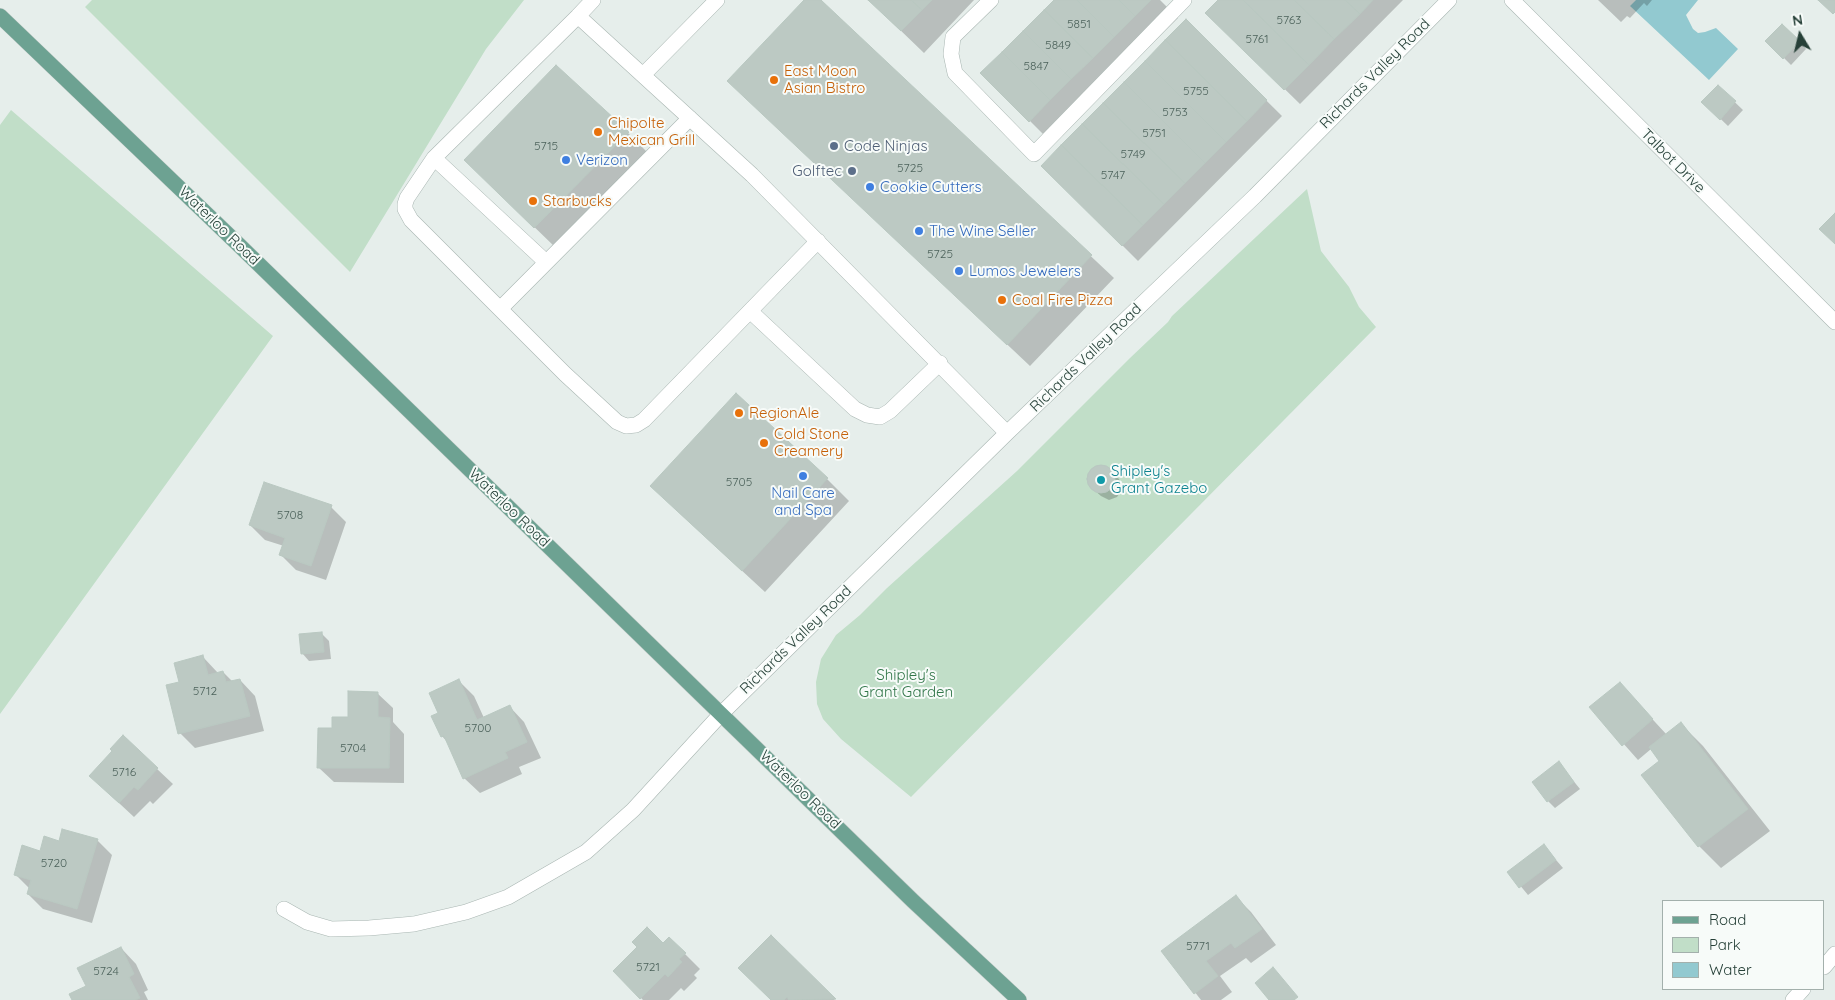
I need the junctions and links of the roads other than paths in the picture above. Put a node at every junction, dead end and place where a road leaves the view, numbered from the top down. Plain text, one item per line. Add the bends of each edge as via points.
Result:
1 (593, 0) edge
2 (716, 0) edge
3 (990, 0) edge
4 (1184, 0) edge
5 (1449, 0) edge
6 (1512, 0) edge
7 (0, 16) edge
8 (578, 16) junction
9 (643, 75) junction
10 (690, 118) junction
11 (434, 158) junction
12 (818, 241) junction
13 (546, 262) junction
14 (500, 309) junction
15 (750, 311) junction
16 (1835, 322) edge
17 (940, 363) junction
18 (1007, 433) junction
19 (721, 714) junction
20 (284, 909) dead end
21 (1835, 954) edge
22 (1825, 966) edge
23 (1802, 990) edge
24 (1019, 1000) edge
25 (1793, 1000) edge

1 - 8 street
2 - 9 street
3 - 4 street via 953,37 951,54 955,73 1034,154
5 - 18 street, Richards Valley Road via 1255,196
6 - 16 street, Talbot Drive
7 - 19 main road, Waterloo Road
8 - 9 street
8 - 11 street
9 - 10 street
10 - 12 street
10 - 13 street
11 - 13 street
11 - 14 street via 407,198 405,210 411,220
12 - 15 street
12 - 17 street
13 - 14 street
14 - 15 street via 565,374 617,422 626,426 644,420
15 - 17 street via 855,409 867,415 885,415
17 - 18 street
18 - 19 street, Richards Valley Road
19 - 20 street, Richards Valley Road via 632,810 586,852 508,897 466,912 414,924 369,928 332,929 307,922
19 - 24 main road, Waterloo Road
21 - 22 street
23 - 25 street

